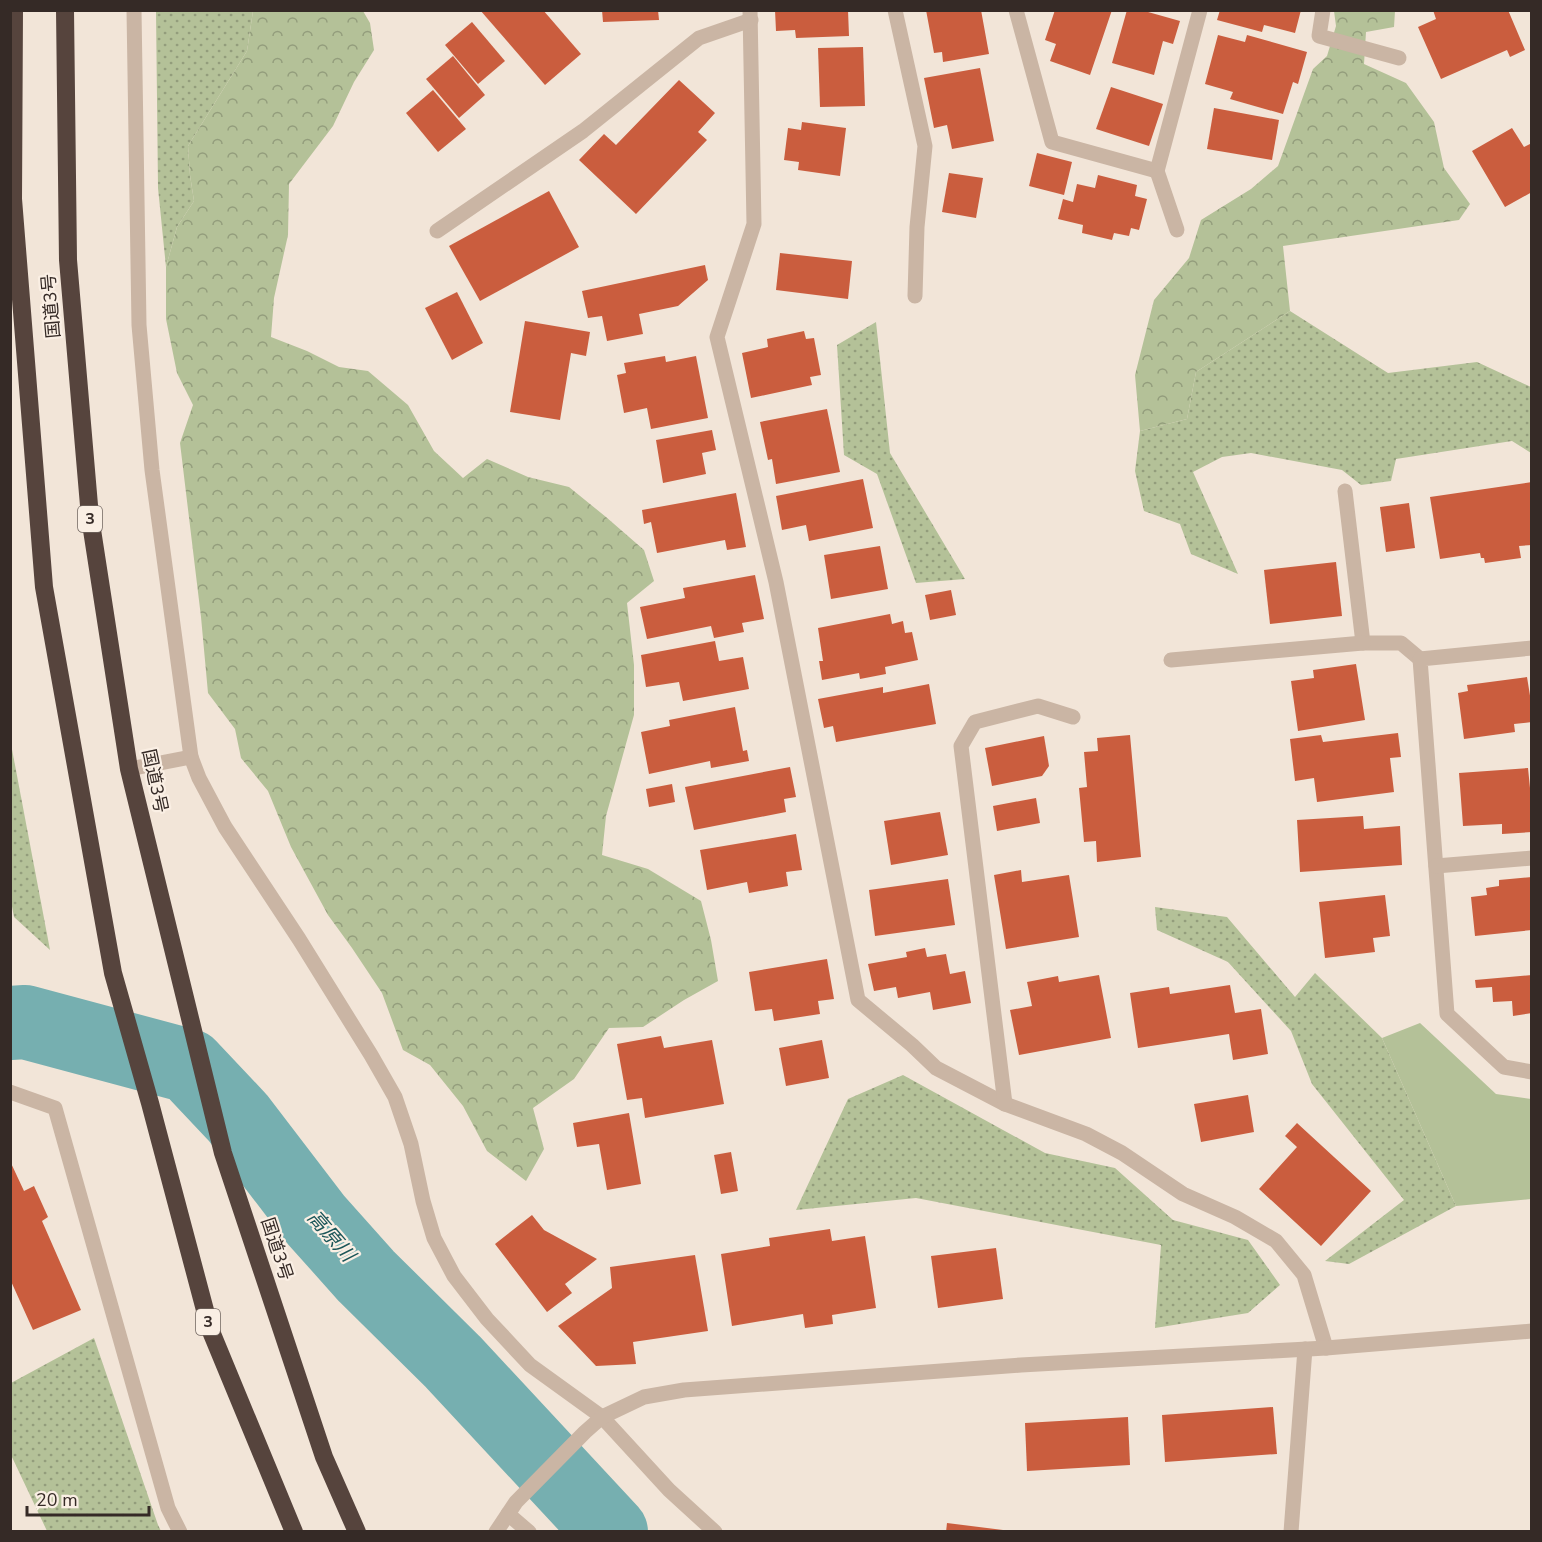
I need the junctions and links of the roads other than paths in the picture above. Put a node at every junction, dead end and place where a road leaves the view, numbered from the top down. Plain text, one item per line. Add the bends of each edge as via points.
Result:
1 (14, 10) edge
2 (65, 10) edge
3 (134, 10) edge
4 (895, 10) edge
5 (1016, 10) edge
6 (1200, 10) edge
7 (1323, 10) edge
8 (751, 15) edge
9 (1399, 58) dead end
10 (1157, 171) junction
11 (1177, 230) dead end
12 (437, 231) dead end
13 (915, 296) dead end
14 (1345, 491) dead end
15 (1363, 643) junction
16 (1532, 648) edge
17 (1420, 659) junction
18 (1171, 660) dead end
19 (1073, 717) dead end
20 (191, 757) junction
21 (129, 768) junction
22 (1532, 858) edge
23 (1436, 866) junction
24 (1532, 1072) edge
25 (10, 1092) edge
26 (1005, 1104) junction
27 (1532, 1331) edge
28 (1326, 1348) junction
29 (1305, 1349) junction
30 (602, 1417) junction
31 (512, 1508) junction
32 (180, 1532) edge
33 (294, 1532) edge
34 (357, 1532) edge
35 (496, 1532) edge
36 (529, 1532) edge
37 (715, 1532) edge
38 (1291, 1532) edge

1 - 33 highway, 国道3号 / 3 via 13,200 44,587 113,973 210,1329
2 - 21 highway, 国道3号 / 3 via 69,272 90,517
3 - 20 street via 140,325 152,470
4 - 13 street via 925,146
5 - 10 street via 1052,142
6 - 10 street
7 - 9 street via 1319,36
8 - 12 street via 699,38 583,131
8 - 26 street via 754,224 717,337 776,582 858,1000 936,1068
10 - 11 street
14 - 15 street
15 - 17 street via 1401,643
15 - 18 street
16 - 17 street
17 - 23 street
19 - 26 street via 1038,706 975,722 961,746
20 - 21 street
20 - 30 street via 225,827 395,1097 434,1238 454,1276 530,1365
21 - 34 highway, 国道3号 / 3 via 223,1153 324,1457
22 - 23 street
23 - 24 street via 1447,1014 1504,1067
25 - 32 street via 55,1108 168,1508
26 - 28 street via 1086,1134 1183,1194 1235,1216 1276,1241 1304,1275
27 - 28 street
28 - 29 street
29 - 30 street via 684,1389 644,1397
29 - 38 street
30 - 31 street
30 - 37 street via 669,1490
31 - 35 street
31 - 36 street

